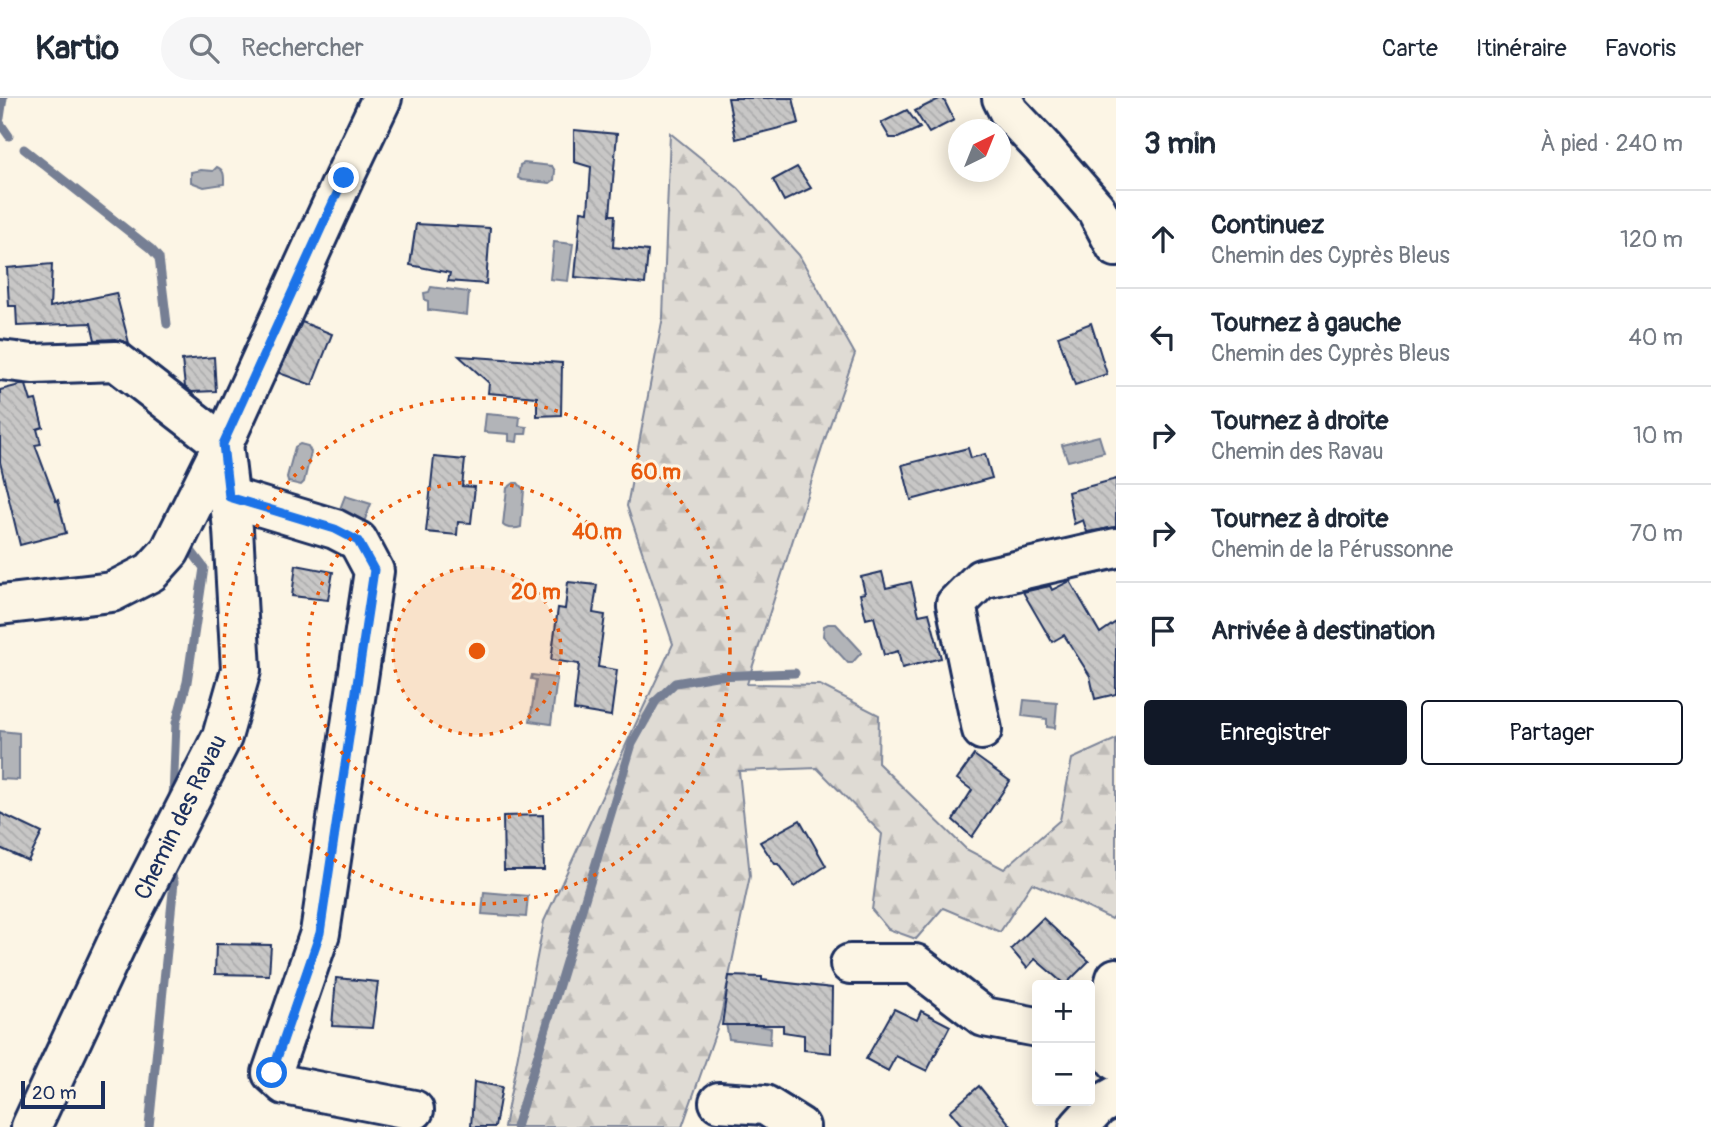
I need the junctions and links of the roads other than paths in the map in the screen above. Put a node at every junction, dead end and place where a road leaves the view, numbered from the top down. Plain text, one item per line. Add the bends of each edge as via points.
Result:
1 (382, 98) edge
2 (1002, 98) edge
3 (1116, 247) edge
4 (0, 360) edge
5 (223, 444) junction
6 (229, 497) junction
7 (1116, 548) edge
8 (0, 605) edge
9 (982, 730) dead end
10 (850, 964) dead end
11 (1116, 978) edge
12 (1032, 1026) edge
13 (1101, 1045) edge
14 (1116, 1096) edge
15 (719, 1102) dead end
16 (414, 1110) dead end
17 (31, 1127) edge
18 (800, 1127) edge
19 (1079, 1127) edge

1 - 5 street
2 - 3 street via 1096,209
4 - 5 street via 33,364 116,361
5 - 6 street, Chemin des Ravau
5 - 8 street via 170,551 151,572 112,592
6 - 16 street via 335,529 358,541 374,570 320,933 272,1073 285,1085
6 - 17 street, Chemin des Ravau via 241,670 222,737 122,932
7 - 9 street via 981,579 956,604
10 - 12 street via 915,964 984,1017
11 - 13 street
14 - 19 street via 1098,1106
15 - 18 street via 765,1105

